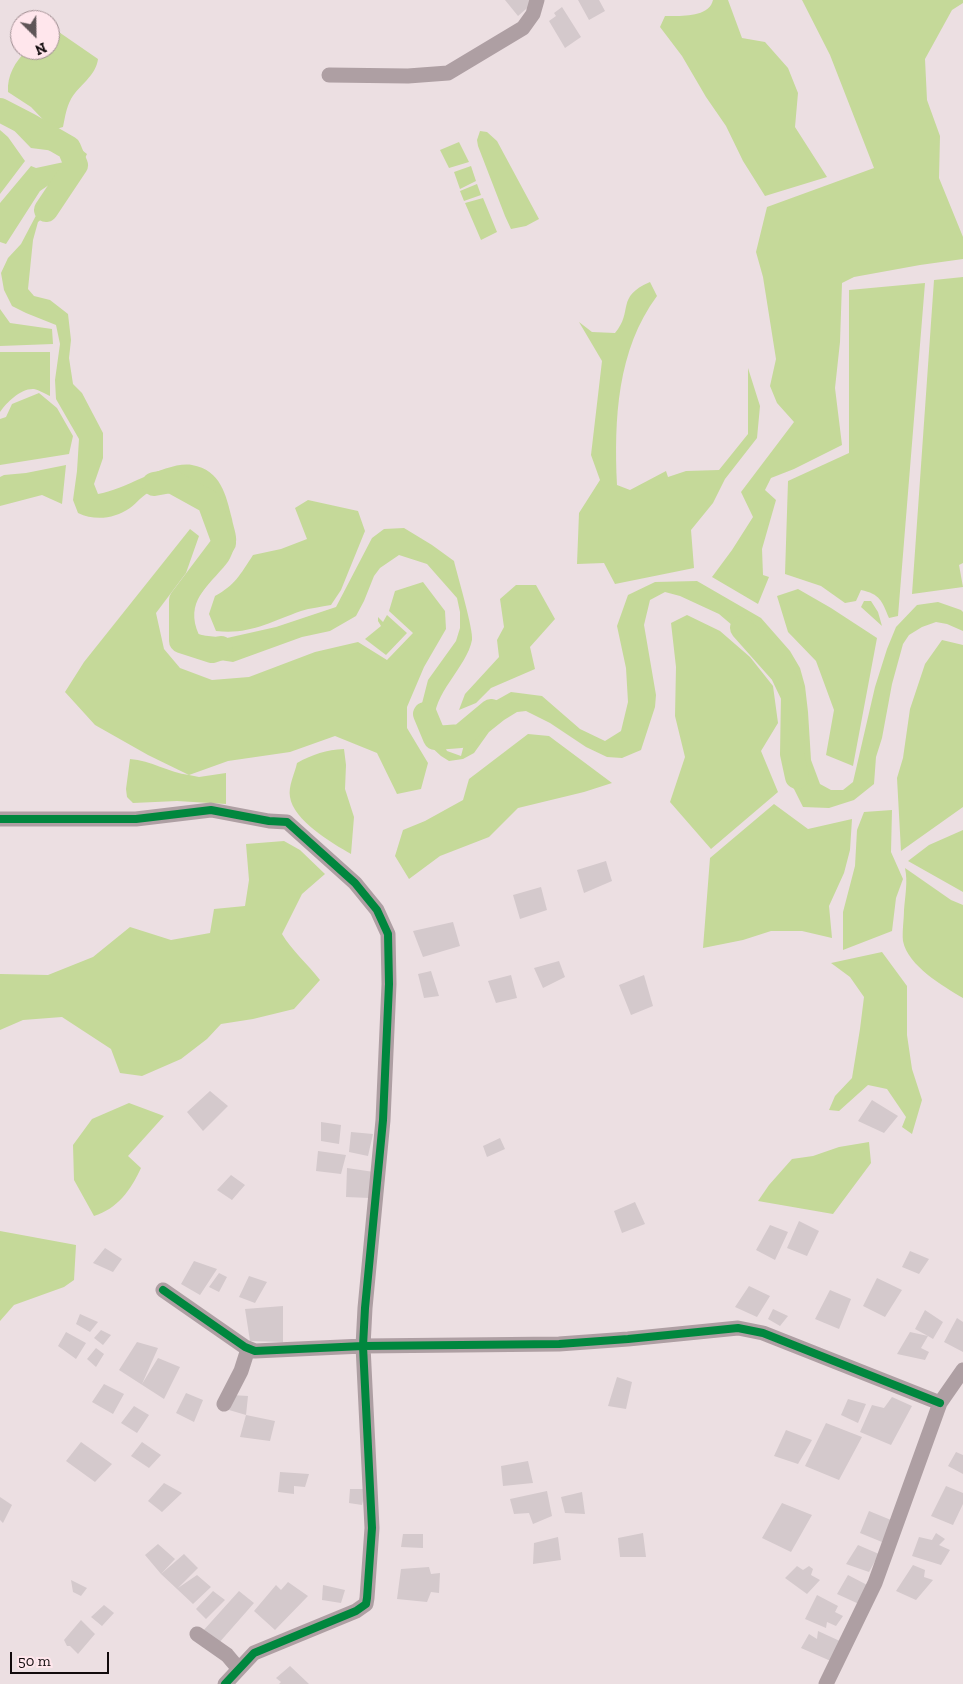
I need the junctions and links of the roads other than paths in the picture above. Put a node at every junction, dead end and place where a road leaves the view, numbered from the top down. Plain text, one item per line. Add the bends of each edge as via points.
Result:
1 (537, 0) edge
2 (330, 75) dead end
3 (0, 819) edge
4 (163, 1290) dead end
5 (363, 1346) junction
6 (248, 1349) junction
7 (963, 1370) edge
8 (940, 1403) junction
9 (224, 1404) dead end
10 (197, 1634) dead end
11 (238, 1668) junction
12 (225, 1684) edge
13 (826, 1684) edge

1 - 2 street via 533,14 523,28 448,73
3 - 5 street via 136,819 211,810 287,822 356,883 377,910 388,934 389,984 383,1120
4 - 6 street
5 - 6 street
5 - 8 street via 559,1344 738,1328 763,1334
5 - 11 street via 372,1528 366,1604 254,1653
6 - 9 street
7 - 8 street
8 - 13 street via 875,1583
10 - 11 street
11 - 12 street

